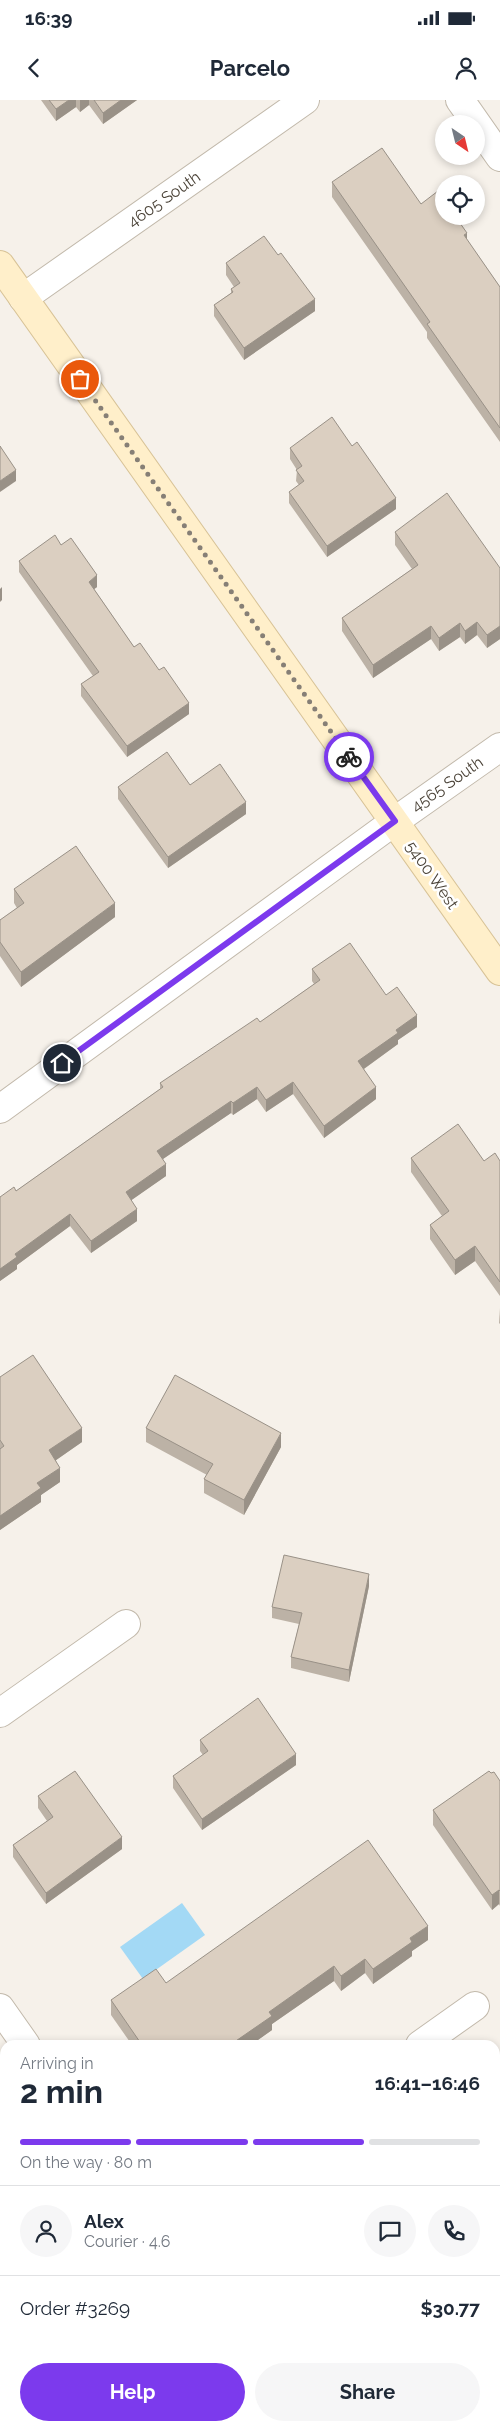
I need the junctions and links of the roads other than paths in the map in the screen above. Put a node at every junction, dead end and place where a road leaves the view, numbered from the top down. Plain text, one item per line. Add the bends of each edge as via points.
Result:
1 (305, 100) edge
2 (460, 100) edge
3 (500, 157) edge
4 (0, 265) edge
5 (23, 298) junction
6 (500, 747) edge
7 (395, 821) junction
8 (500, 971) edge
9 (0, 1109) edge
10 (126, 1624) dead end
11 (0, 1713) edge
12 (475, 2006) dead end
13 (0, 2008) edge
14 (22, 2040) edge
15 (427, 2040) edge

1 - 5 street, 4605 South
2 - 3 street
4 - 5 street, 5400 West
5 - 7 street, 5400 West
6 - 7 street, 4565 South
7 - 8 street, 5400 West
7 - 9 street, 4565 South
10 - 11 street
12 - 15 street
13 - 14 street

